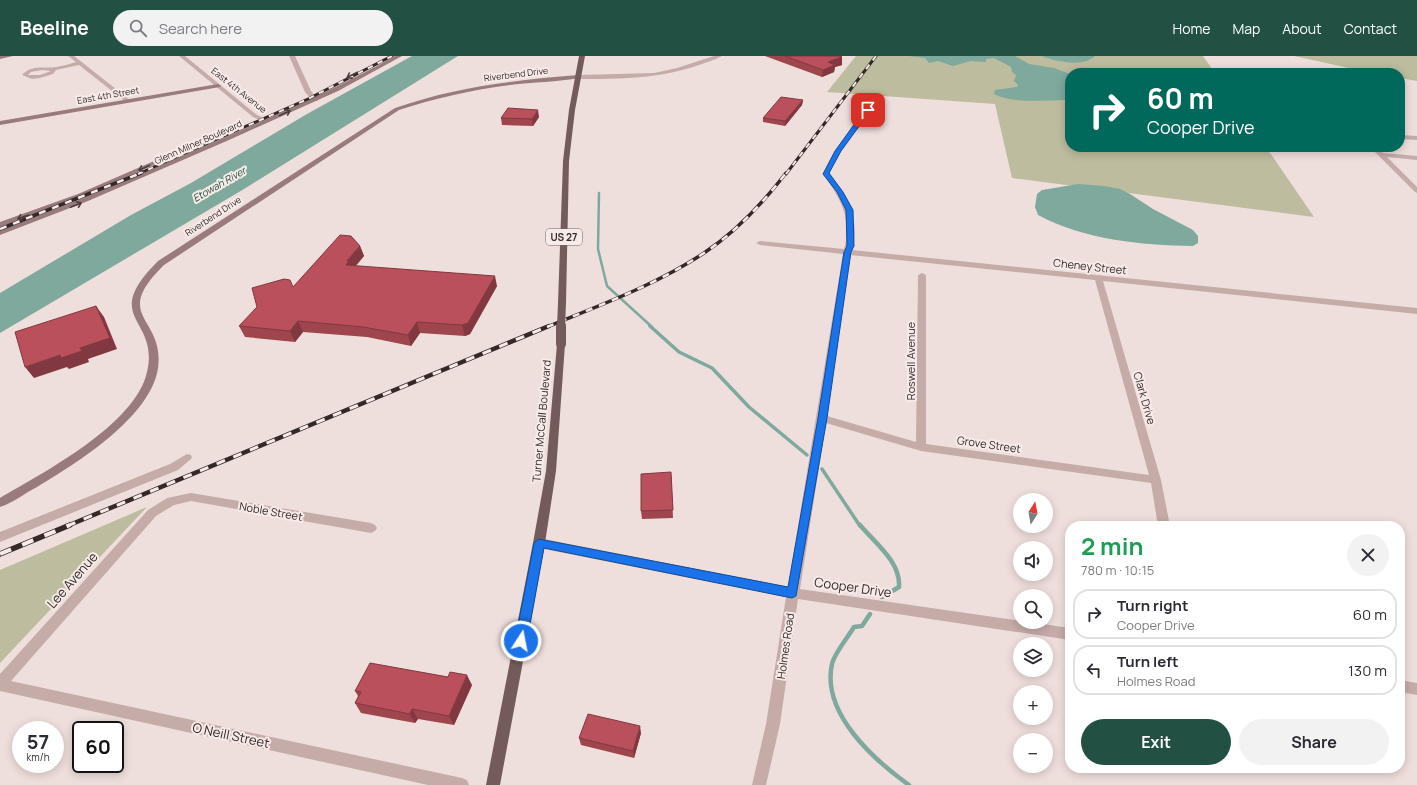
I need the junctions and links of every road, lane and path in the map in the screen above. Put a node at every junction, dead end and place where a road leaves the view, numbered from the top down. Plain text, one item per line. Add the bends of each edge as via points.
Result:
1 (10, 56) edge
2 (71, 56) edge
3 (182, 56) edge
4 (292, 56) edge
5 (386, 56) edge
6 (399, 56) edge
7 (582, 56) edge
8 (719, 56) edge
9 (0, 57) edge
10 (79, 63) junction
11 (54, 69) dead end
12 (578, 78) junction
13 (218, 86) junction
14 (312, 97) junction
15 (875, 100) dead end
16 (128, 101) junction
17 (259, 118) junction
18 (266, 121) junction
19 (0, 123) edge
20 (1405, 137) edge
21 (1417, 138) edge
22 (1378, 152) edge
23 (1381, 155) junction
24 (1417, 158) edge
25 (1417, 191) edge
26 (0, 225) edge
27 (0, 233) edge
28 (760, 243) dead end
29 (848, 252) junction
30 (922, 275) dead end
31 (1098, 278) junction
32 (1417, 311) edge
33 (822, 418) junction
34 (921, 447) junction
35 (187, 458) dead end
36 (1156, 480) junction
37 (171, 501) joint
38 (0, 503) edge
39 (1163, 521) edge
40 (371, 528) dead end
41 (0, 537) edge
42 (539, 543) junction
43 (792, 593) junction
44 (1065, 633) edge
45 (0, 685) edge
46 (1405, 687) edge
47 (1417, 688) edge
48 (462, 785) edge
49 (493, 785) edge
50 (759, 785) edge

1 - 9 street
2 - 10 street
3 - 13 street, East 4th Avenue
4 - 14 street
5 -> 14 street, Glenn Milner Boulevard
6 - 14 street, Glenn Milner Boulevard
7 - 12 main road, Turner McCall Boulevard / US 27
8 - 12 street via 664,73
10 - 11 street
10 - 16 street
12 - 38 street, Riverbend Drive via 535,81 458,92 432,97 397,109 161,262 139,289 135,303 138,316 155,351 152,376 145,391 121,421 104,436 52,472
12 - 42 main road, Turner McCall Boulevard / US 27, bridge via 566,161 561,344 551,471
13 - 16 street, East 4th Street
13 - 17 street, East 4th Avenue
14 - 17 street, Glenn Milner Boulevard
18 -> 14 street, Glenn Milner Boulevard
15 - 29 street, Holmes Road via 838,151 826,174 840,192 849,210
16 - 19 street, East 4th Street
17 - 18 street, East 4th Avenue
17 -> 26 street, Glenn Milner Boulevard via 80,195
27 -> 18 street, Glenn Milner Boulevard via 93,198
20 - 21 street
22 - 23 street
23 - 24 street
23 - 25 street
28 - 29 street, Cheney Street
29 - 31 street, Cheney Street
29 - 33 street, Holmes Road
30 - 34 street, Roswell Avenue
31 - 32 street, Cheney Street
31 - 36 street, Clark Drive
33 - 34 street, Grove Street
33 - 43 street, Holmes Road
34 - 36 street, Grove Street
35 - 41 street via 174,467
36 - 39 street, Clark Drive
37 - 40 street, Noble Street via 191,497
37 - 45 street, Lee Avenue via 152,513
42 - 43 street, Cooper Drive
42 - 49 main road, Turner McCall Boulevard / US 27
43 - 44 street, Cooper Drive
43 - 50 street, Holmes Road via 773,724
45 - 48 street, O Neill Street
46 - 47 street

